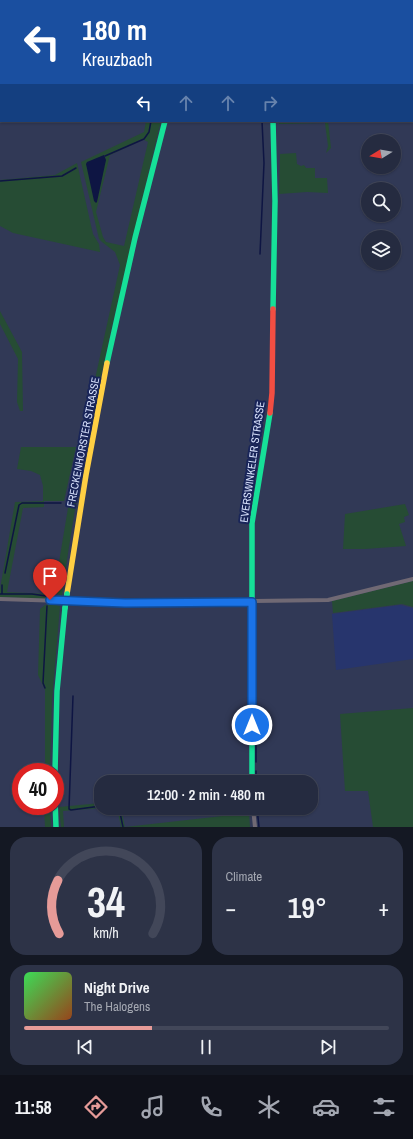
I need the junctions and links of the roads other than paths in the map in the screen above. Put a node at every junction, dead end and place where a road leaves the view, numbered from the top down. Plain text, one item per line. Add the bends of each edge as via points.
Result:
1 (165, 122) edge
2 (273, 122) edge
3 (413, 579) edge
4 (0, 599) edge
5 (252, 602) junction
6 (55, 763) edge
7 (252, 775) edge
8 (56, 815) edge
9 (254, 815) edge
10 (56, 827) edge
11 (255, 827) edge

1 - 6 main road, FRECKENHORSTER STRASSE, bridge via 116,324 87,472 65,608 57,691
2 - 5 main road, EVERSWINKELER STRASSE via 275,208 272,393 253,514
3 - 5 street via 328,600
4 - 5 street via 125,603
5 - 7 main road, EVERSWINKELER STRASSE
8 - 10 main road
9 - 11 street

